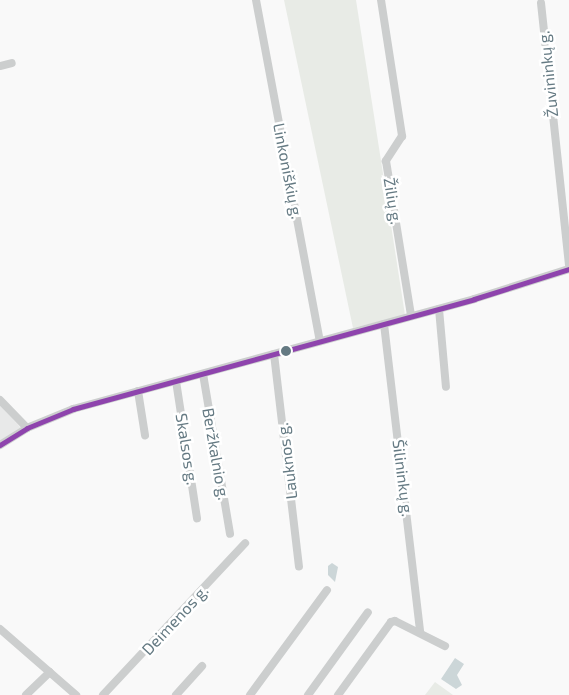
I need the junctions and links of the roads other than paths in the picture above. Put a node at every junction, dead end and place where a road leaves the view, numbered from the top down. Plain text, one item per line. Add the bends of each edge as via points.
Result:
1 (256, 0) edge
2 (381, 0) edge
3 (541, 3) dead end
4 (12, 63) dead end
5 (0, 66) edge
6 (569, 264) edge
7 (569, 269) edge
8 (439, 308) junction
9 (411, 316) junction
10 (384, 324) junction
11 (320, 341) junction
12 (274, 354) junction
13 (203, 374) junction
14 (176, 381) junction
15 (446, 387) dead end
16 (138, 391) junction
17 (0, 400) edge
18 (27, 428) junction
19 (145, 435) dead end
20 (0, 445) edge
21 (197, 518) dead end
22 (230, 534) dead end
23 (245, 543) dead end
24 (299, 567) dead end
25 (328, 590) dead end
26 (368, 612) dead end
27 (0, 629) edge
28 (420, 632) junction
29 (445, 646) dead end
30 (202, 666) dead end
31 (50, 672) junction
32 (26, 695) edge
33 (76, 695) edge
34 (104, 695) edge
35 (176, 695) edge
36 (250, 695) edge
37 (308, 695) edge
38 (338, 695) edge

1 - 11 street, Linkoniškių g.
2 - 9 street, Žilių g. via 402,136 386,162
3 - 6 street, Žuvininkų g.
4 - 5 street
7 - 8 street
8 - 9 street
8 - 15 street
9 - 10 street
10 - 11 street
10 - 28 street, Šilininkų g.
11 - 12 street
12 - 13 street
12 - 24 street, Lauknos g.
13 - 14 street
13 - 22 street, Beržkalnio g.
14 - 16 street
14 - 21 street, Skalsos g.
16 - 18 street via 73,409
16 - 19 street
17 - 18 street
18 - 20 street
23 - 34 street, Deimenos g.
25 - 36 street
26 - 37 street
27 - 31 street
28 - 29 street
28 - 38 street via 391,622
30 - 35 street
31 - 32 street
31 - 33 street

